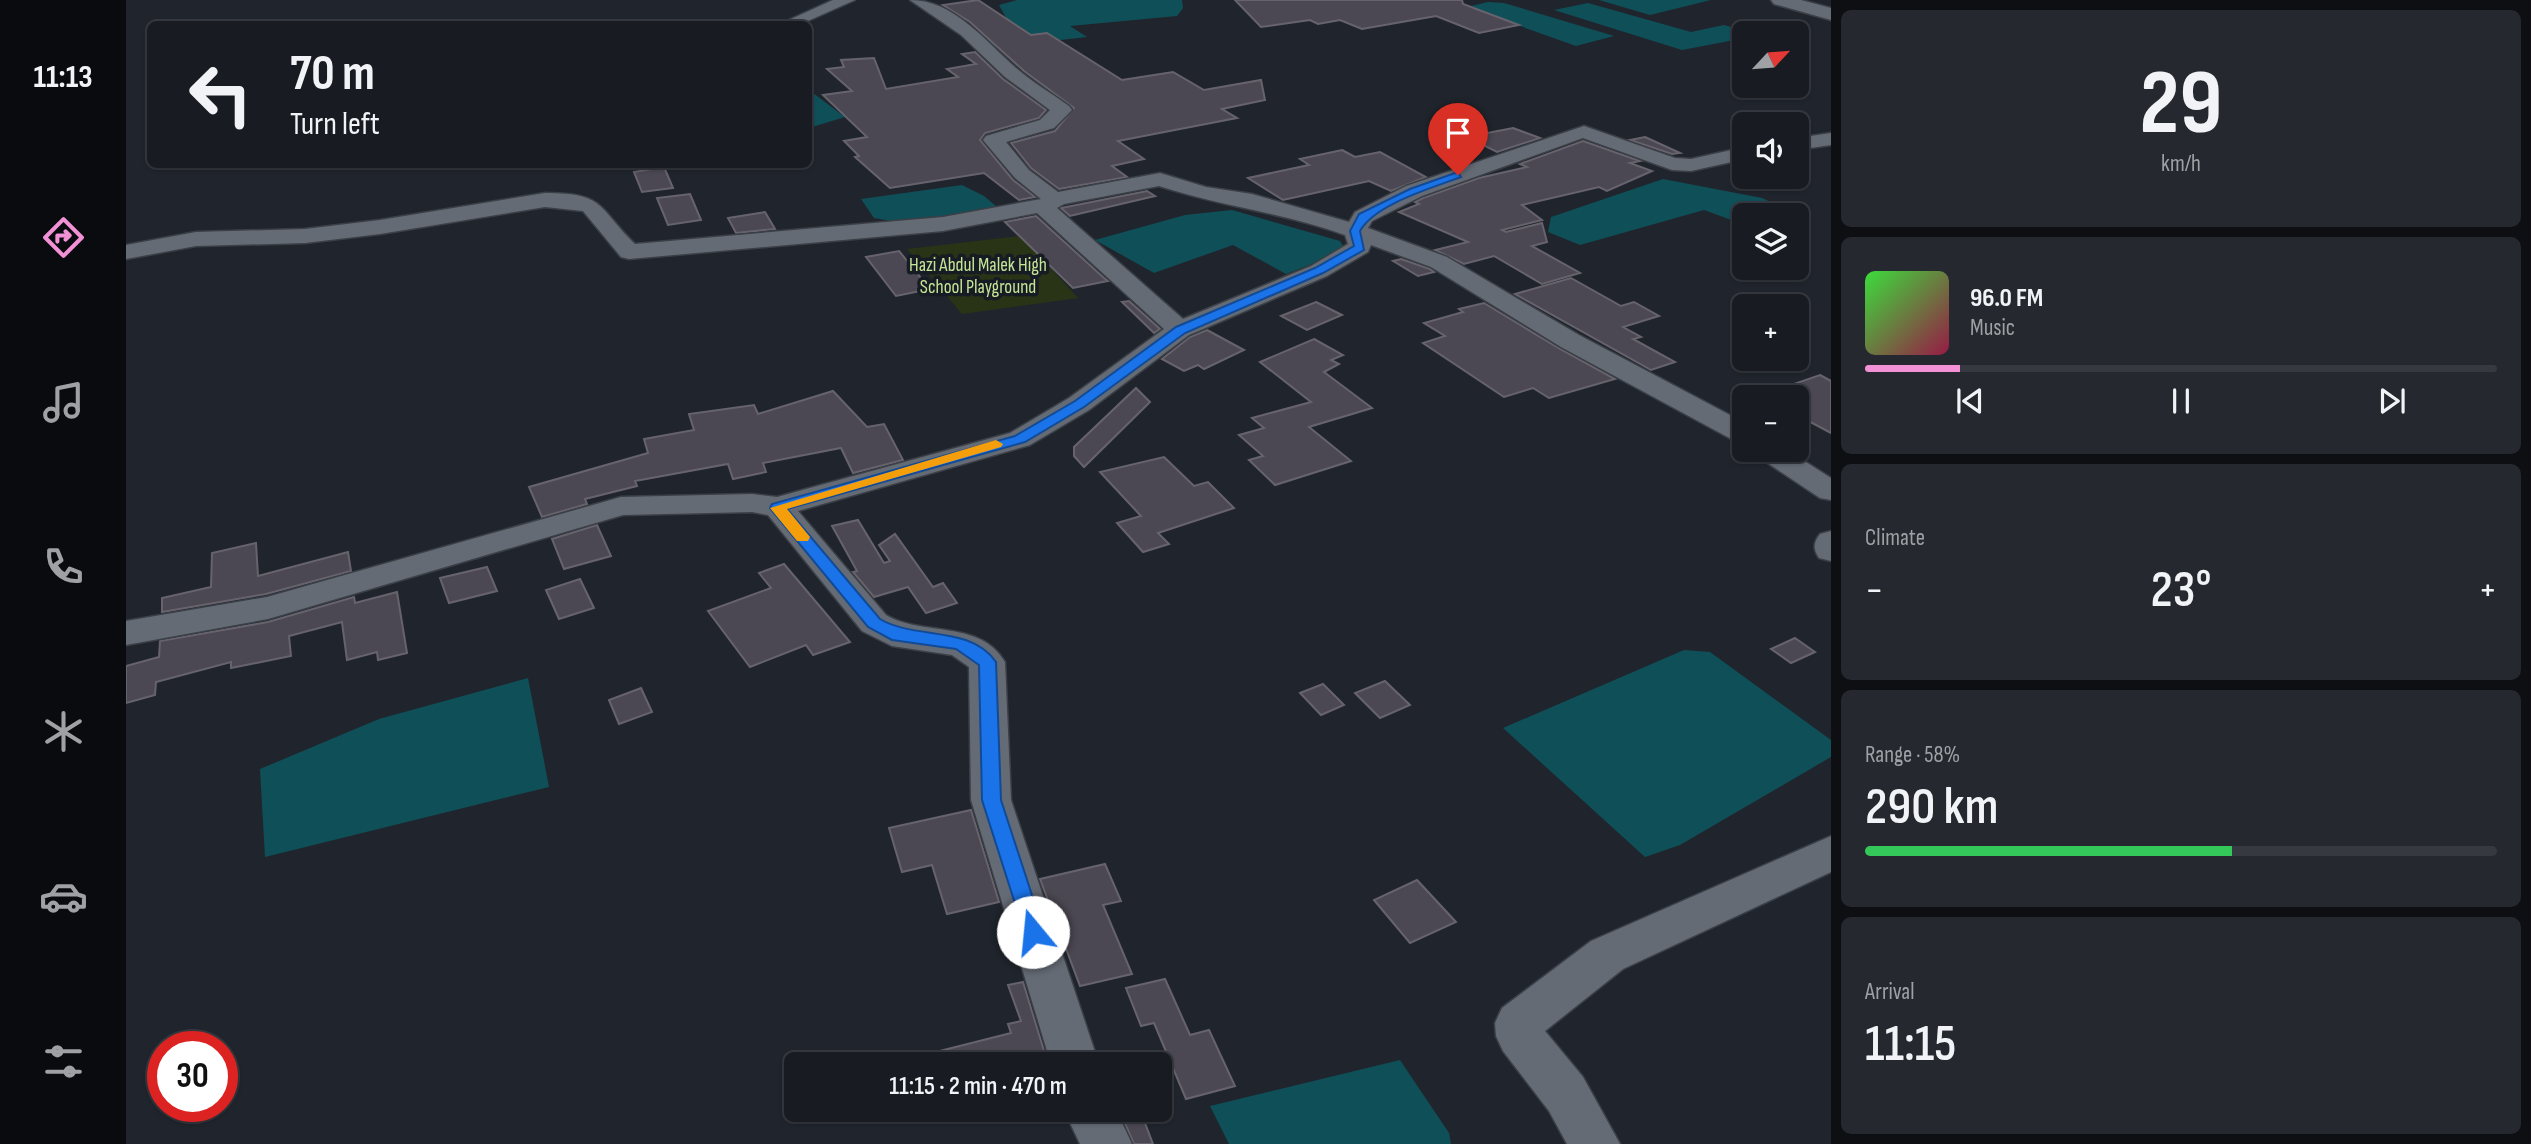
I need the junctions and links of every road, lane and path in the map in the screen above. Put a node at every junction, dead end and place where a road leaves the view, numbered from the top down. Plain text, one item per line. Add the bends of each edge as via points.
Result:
1 (847, 0) edge
2 (918, 0) edge
3 (1780, 0) edge
4 (1831, 14) edge
5 (795, 21) edge
6 (1831, 139) edge
7 (1809, 142) edge
8 (1732, 156) edge
9 (1048, 202) junction
10 (1355, 231) junction
11 (126, 252) edge
12 (1180, 330) junction
13 (1732, 428) edge
14 (1786, 462) edge
15 (1831, 491) edge
16 (778, 508) junction
17 (1831, 541) edge
18 (1831, 551) edge
19 (126, 633) edge
20 (1831, 853) edge
21 (1071, 1052) edge
22 (1095, 1122) edge
23 (1107, 1144) edge
24 (1595, 1144) edge

1 - 5 street
2 - 9 street via 967,31 1011,73 1062,110 1047,124 993,140
3 - 4 main road
6 - 7 street
8 - 10 street via 1691,165 1672,164 1584,132 1414,191 1363,217
9 - 10 street via 1160,179
9 - 11 street via 943,224 629,252 589,202 574,198 380,227 305,236 196,239
9 - 12 street
10 - 12 street via 1360,247 1319,271
10 - 13 street via 1439,262 1570,341
12 - 16 street via 1079,404 1020,439
14 - 15 street
16 - 19 street via 752,503 621,506 268,608
16 - 21 street via 874,623 892,634 961,644 987,662 992,800
17 - 18 street
20 - 24 street via 1606,955 1519,1023 1520,1036 1566,1094
22 - 23 street

